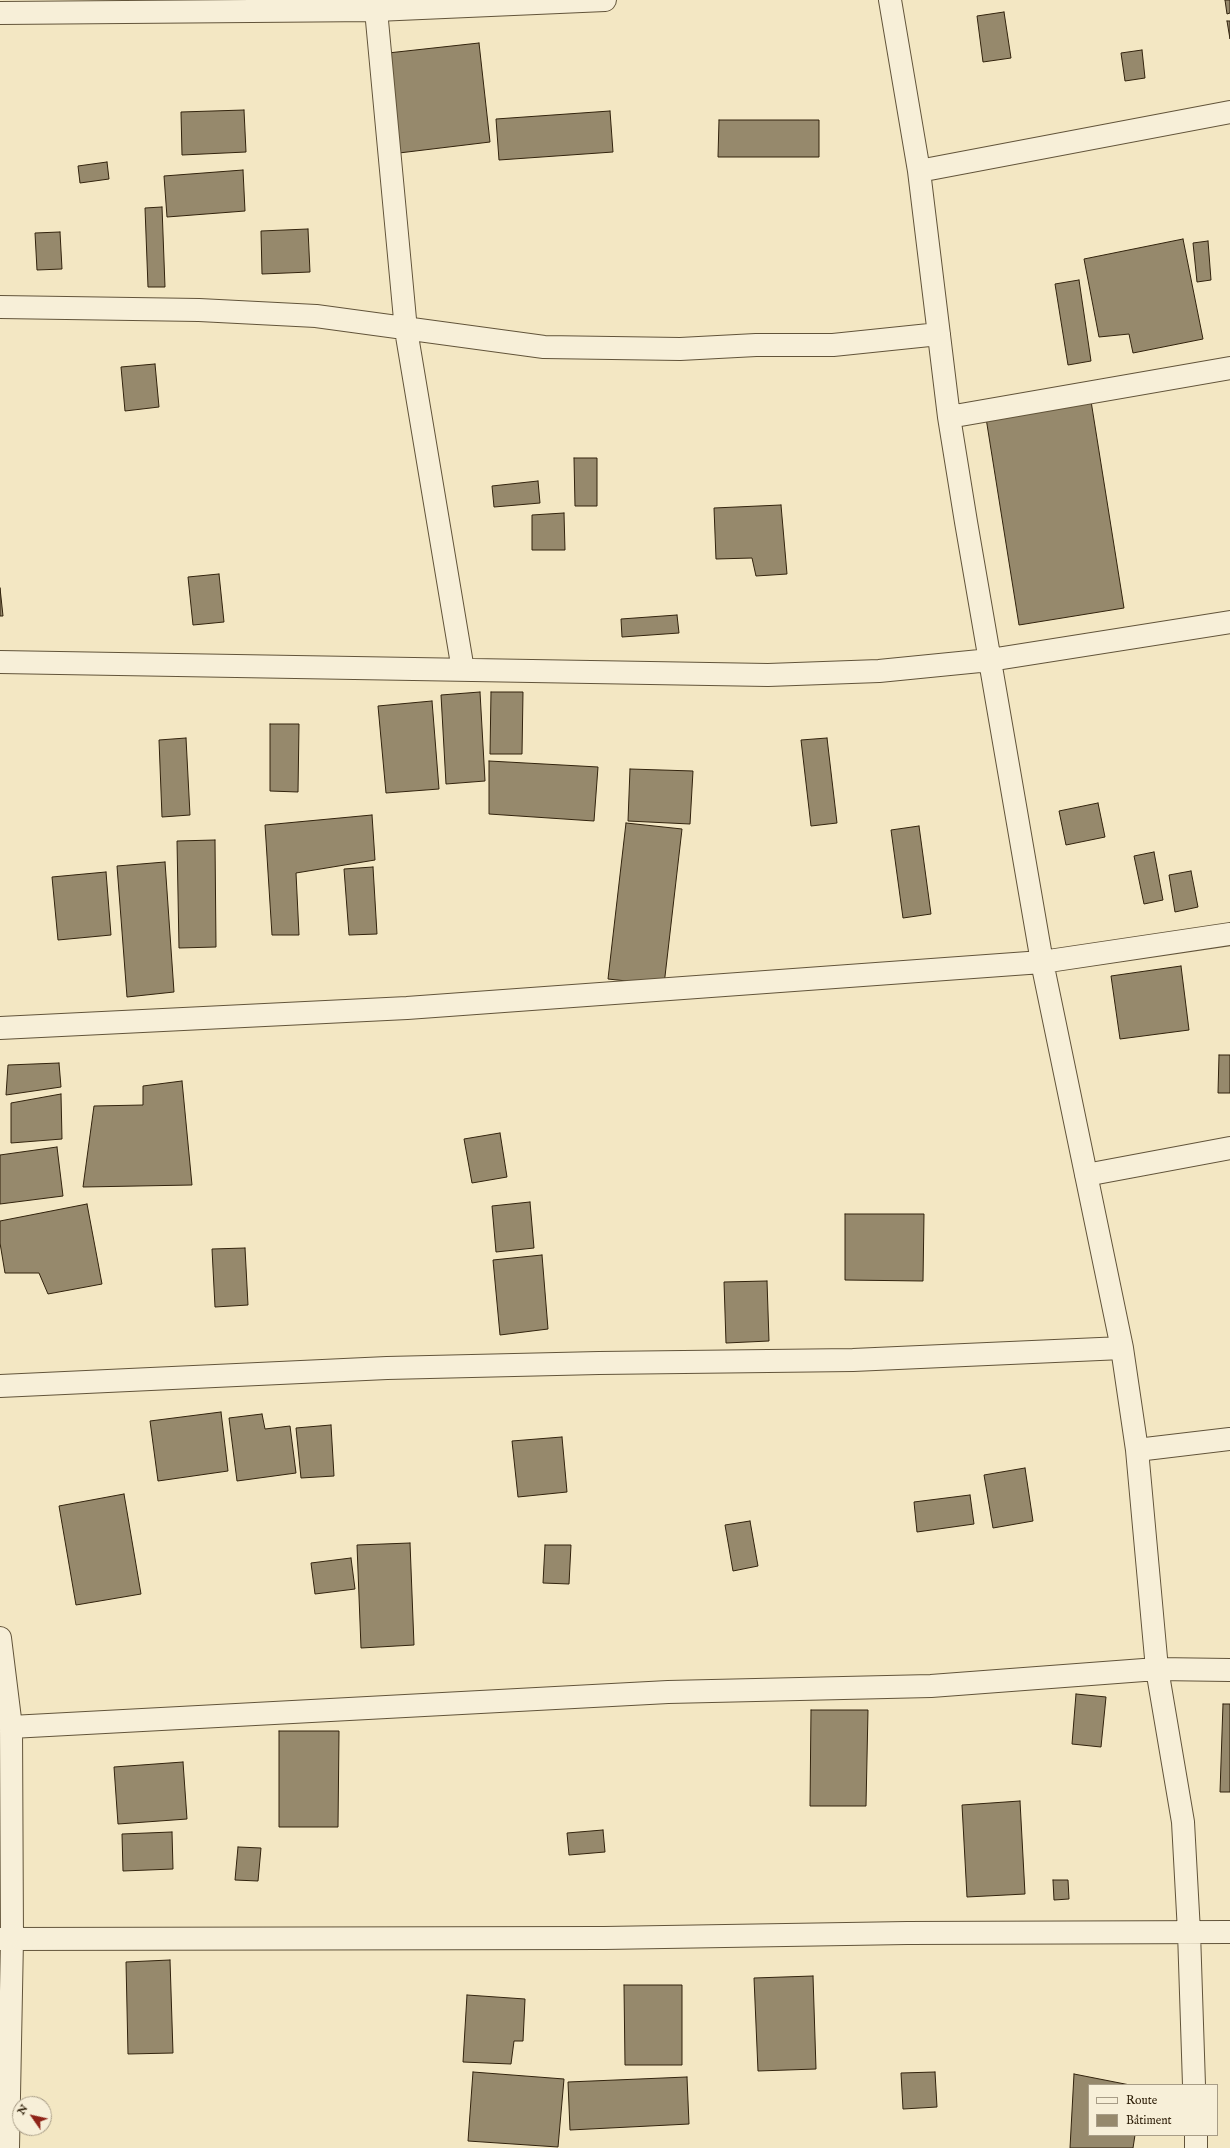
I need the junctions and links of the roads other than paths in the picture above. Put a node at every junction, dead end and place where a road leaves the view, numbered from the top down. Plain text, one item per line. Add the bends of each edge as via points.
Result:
1 (605, 0) edge
2 (890, 0) edge
3 (376, 10) junction
4 (0, 13) edge
5 (1230, 112) edge
6 (919, 171) junction
7 (0, 307) edge
8 (406, 330) junction
9 (938, 334) junction
10 (1230, 368) edge
11 (949, 417) junction
12 (1230, 622) edge
13 (990, 660) junction
14 (0, 662) edge
15 (463, 670) junction
16 (1230, 934) edge
17 (1042, 962) junction
18 (0, 1028) edge
19 (1230, 1148) edge
20 (1086, 1175) junction
21 (1122, 1348) junction
22 (0, 1386) edge
23 (1230, 1439) edge
24 (1137, 1450) junction
25 (0, 1638) edge
26 (1, 1660) edge
27 (1157, 1669) junction
28 (1230, 1670) edge
29 (11, 1727) junction
30 (1189, 1932) junction
31 (1230, 1932) edge
32 (6, 1939) edge
33 (1194, 2084) edge
34 (1196, 2136) edge
35 (8, 2148) edge
36 (1196, 2148) edge

1 - 3 street
2 - 6 street
3 - 4 street
3 - 8 street
5 - 6 street
6 - 9 street
7 - 8 street via 199,310 316,316
8 - 9 street via 544,347 680,349 756,345 833,345
8 - 15 street
9 - 11 street
10 - 11 street
11 - 13 street
12 - 13 street
13 - 15 street via 879,671 768,675
13 - 17 street
14 - 15 street
16 - 17 street
17 - 18 street via 407,1008
17 - 20 street
19 - 20 street
20 - 21 street
21 - 22 street via 853,1360 387,1368
21 - 24 street
23 - 24 street
24 - 27 street
25 - 26 street
26 - 29 street
27 - 28 street
27 - 29 street via 931,1686 668,1692
27 - 30 street via 1183,1822
29 - 32 street
30 - 31 street
30 - 32 street via 604,1938
30 - 33 street
32 - 35 street
34 - 36 street

